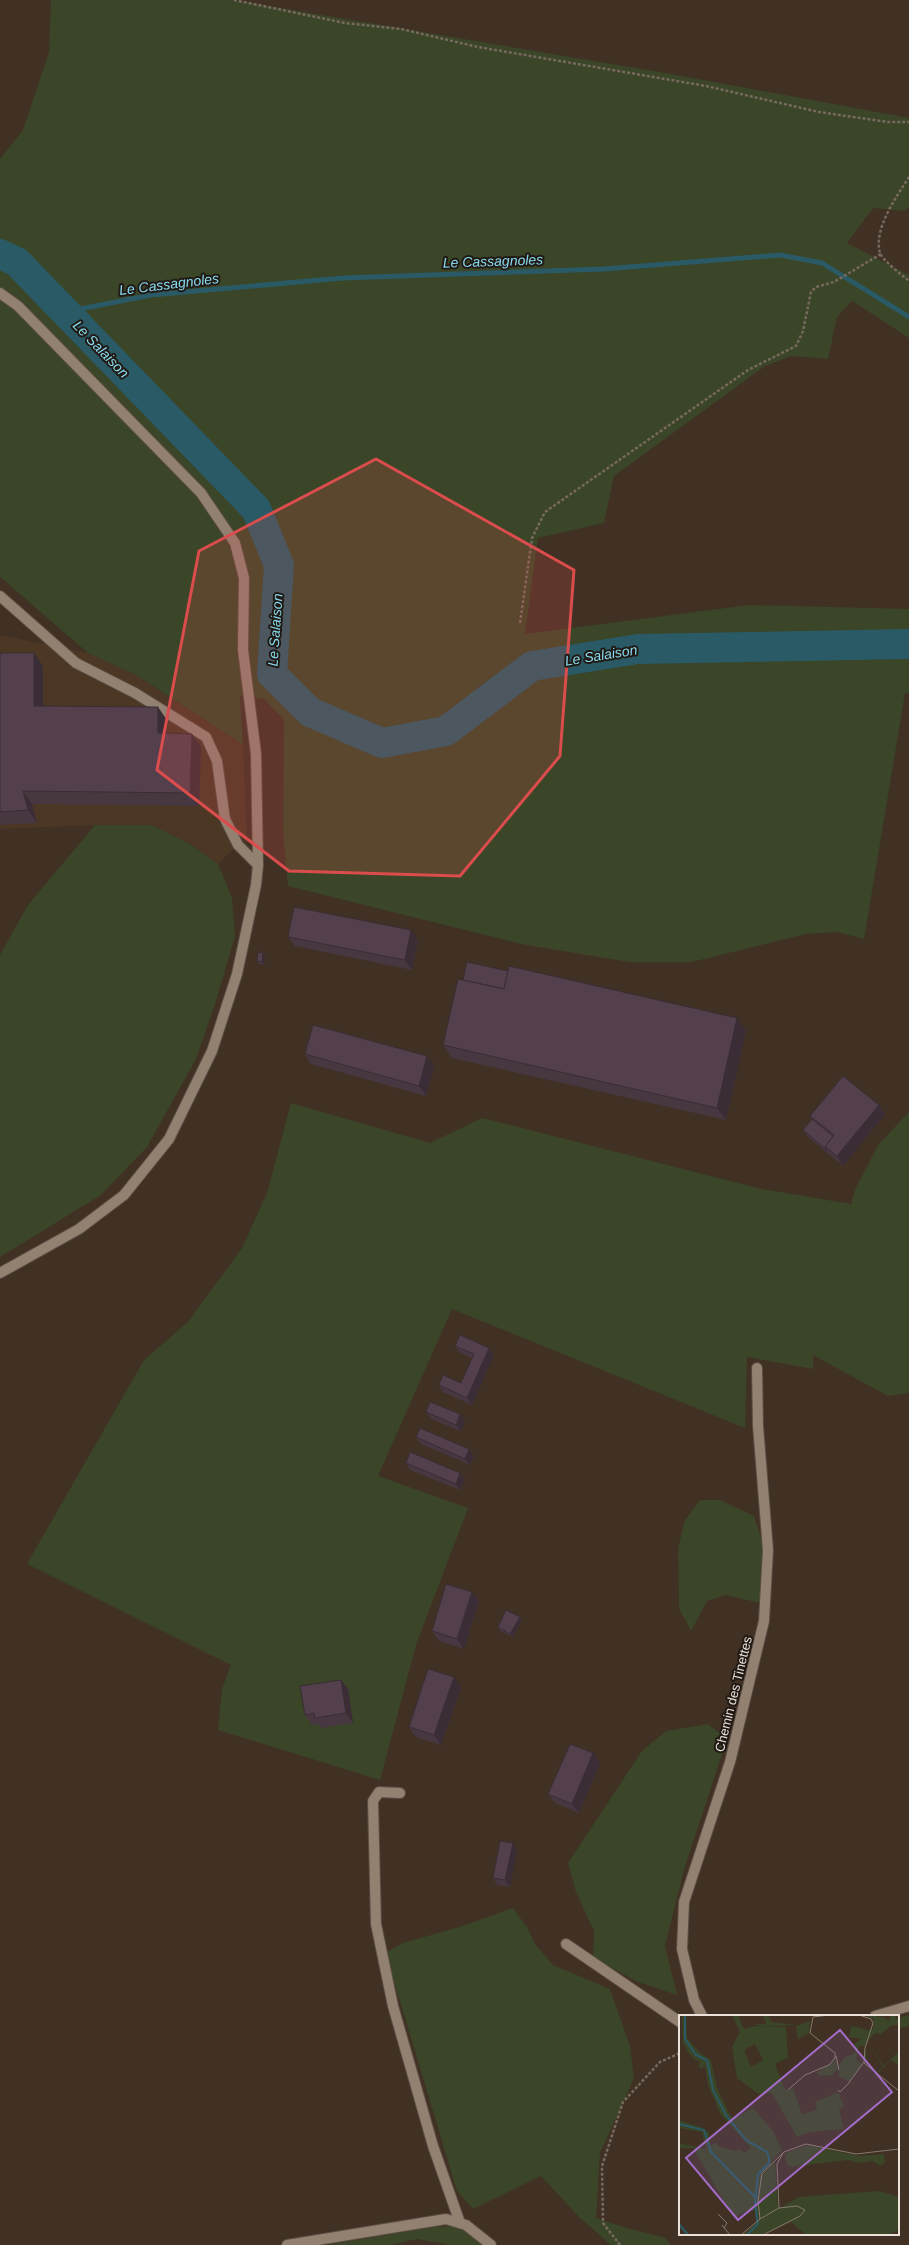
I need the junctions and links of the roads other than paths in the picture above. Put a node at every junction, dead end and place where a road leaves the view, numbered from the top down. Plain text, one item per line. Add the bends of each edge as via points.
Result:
1 (0, 293) edge
2 (0, 596) edge
3 (258, 865) junction
4 (0, 1273) edge
5 (757, 1368) dead end
6 (400, 1793) dead end
7 (566, 1944) dead end
8 (909, 2006) edge
9 (702, 2015) edge
10 (878, 2015) edge
11 (679, 2021) edge
12 (460, 2223) junction
13 (287, 2245) edge
14 (491, 2245) edge

1 - 3 street via 18,306 201,494 235,543 244,578 243,650 256,754
2 - 3 street via 76,663 135,693 206,737 217,761 225,819 238,845
3 - 4 street via 237,974 212,1051 169,1139 124,1195 79,1229
5 - 9 street, Chemin des Tinettes via 758,1426 768,1550 764,1622 730,1762 684,1902 682,1949 694,2000
6 - 12 street via 379,1792 373,1801 376,1924 392,2006 433,2146
7 - 11 street
8 - 10 street
12 - 13 street via 446,2219
12 - 14 street

